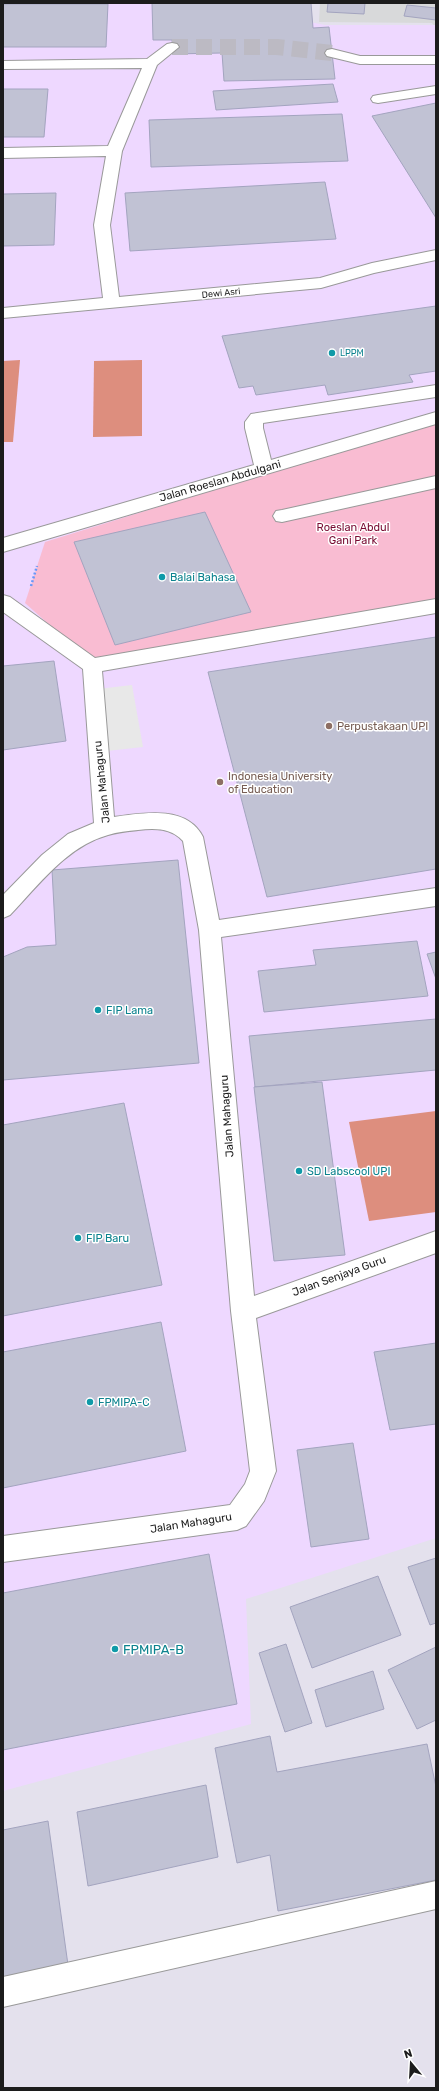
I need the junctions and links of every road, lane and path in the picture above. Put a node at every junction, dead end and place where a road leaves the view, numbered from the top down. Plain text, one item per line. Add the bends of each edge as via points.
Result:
1 (172, 47) tunnel mouth
2 (332, 53) tunnel mouth
3 (436, 60) edge
4 (151, 64) junction
5 (3, 65) edge
6 (436, 90) edge
7 (378, 100) dead end
8 (114, 151) junction
9 (3, 153) edge
10 (436, 256) edge
11 (112, 304) junction
12 (3, 313) edge
13 (436, 391) edge
14 (436, 418) edge
15 (264, 468) junction
16 (436, 482) edge
17 (282, 516) dead end
18 (3, 545) edge
19 (3, 602) edge
20 (436, 606) edge
21 (92, 666) junction
22 (105, 828) junction
23 (436, 897) edge
24 (3, 909) edge
25 (210, 930) junction
26 (436, 1242) edge
27 (243, 1311) junction
28 (3, 1549) edge
29 (436, 1895) edge
30 (3, 1992) edge

1 - 4 street
2 - 3 street via 360,60
4 - 5 street
4 - 8 street
6 - 7 street
8 - 9 street
8 - 11 street via 102,225
10 - 11 street, Dewi Asri via 372,268 321,283
11 - 12 street, Dewi Asri
13 - 15 street via 257,418 254,428
14 - 15 street, Jalan Roeslan Abdulgani
15 - 18 street, Jalan Roeslan Abdulgani
16 - 17 street
19 - 21 street
20 - 21 street
21 - 22 street, Jalan Mahaguru
22 - 24 street via 75,840 48,860
22 - 25 street, Jalan Mahaguru via 150,821 179,824 187,830 193,837
23 - 25 street
25 - 27 street, Jalan Mahaguru
26 - 27 street, Jalan Senjaya Guru
27 - 28 street, Jalan Mahaguru via 263,1471 255,1492 237,1517
29 - 30 street

